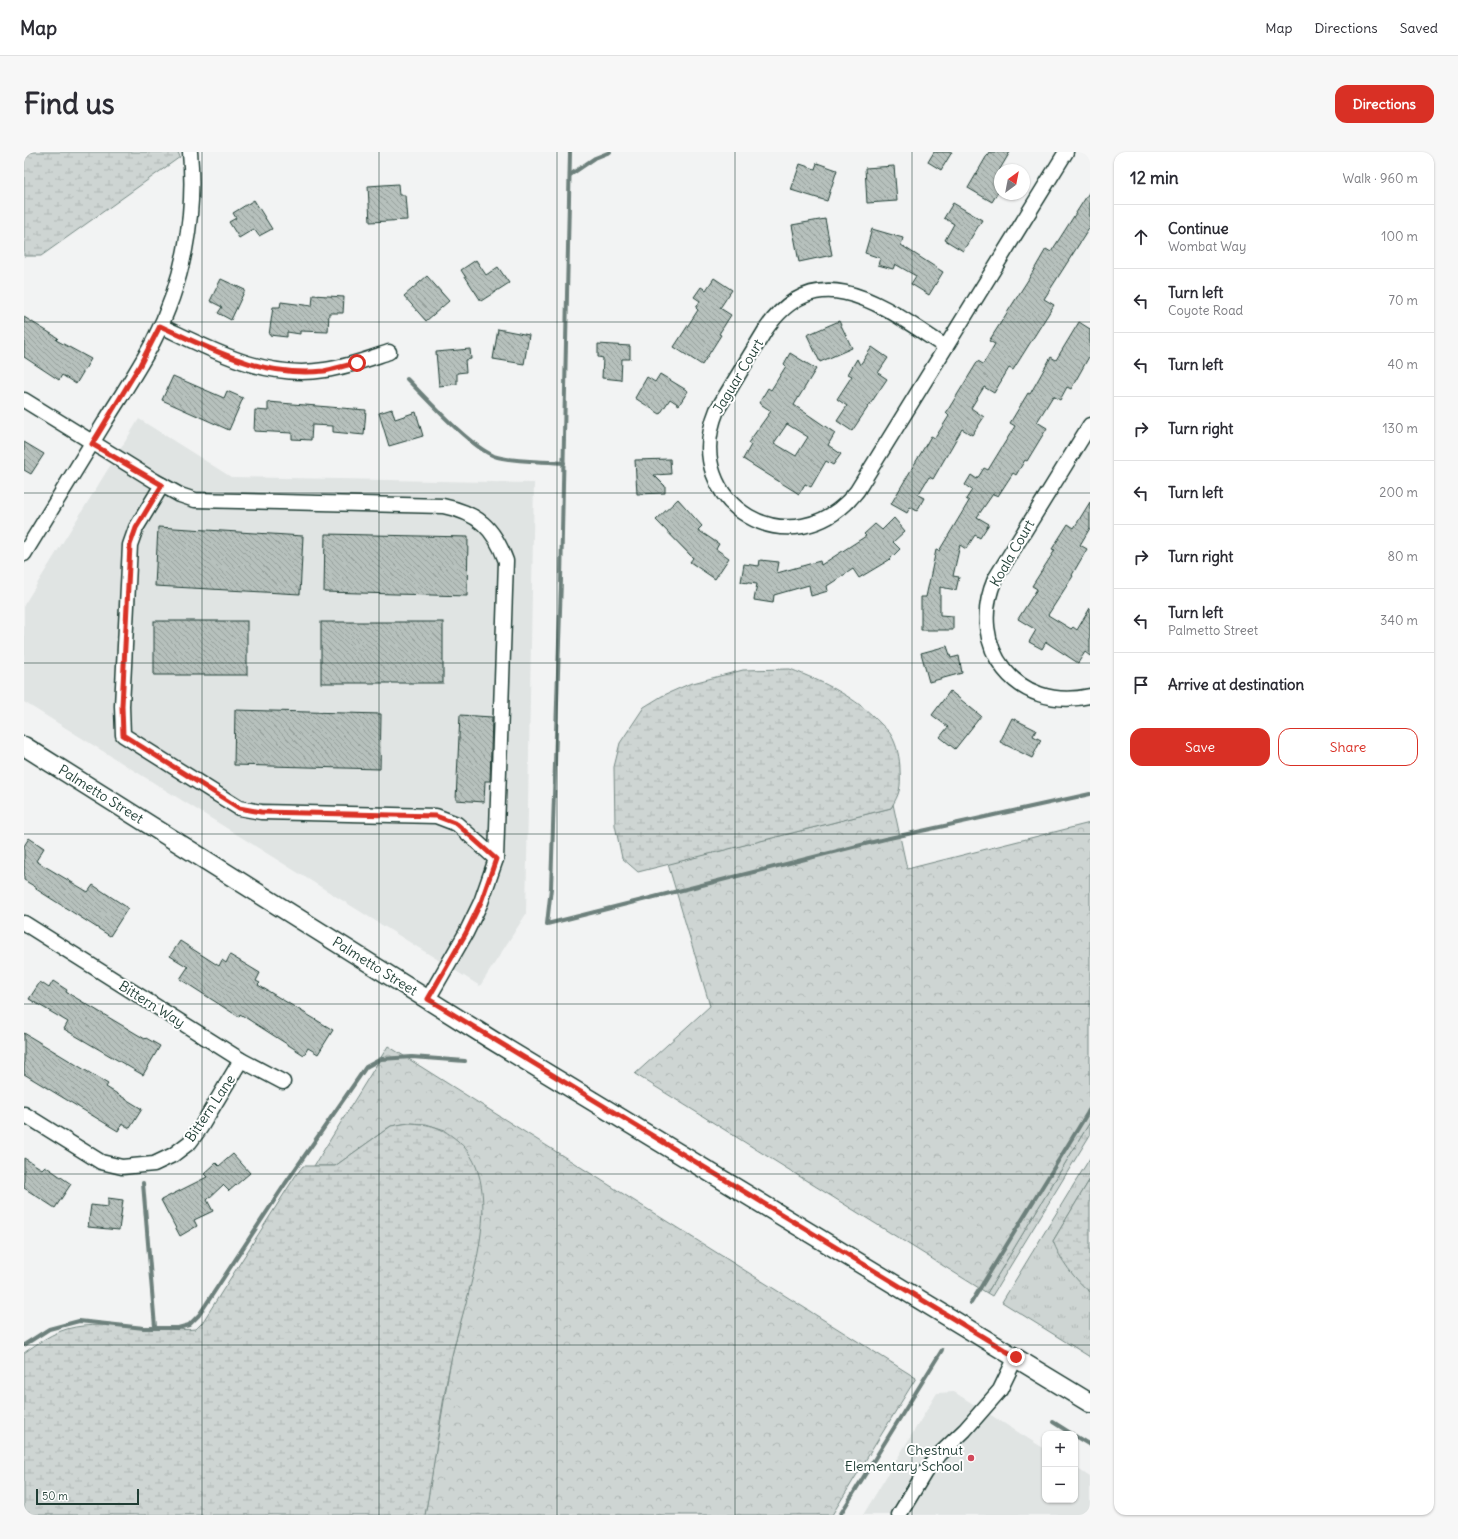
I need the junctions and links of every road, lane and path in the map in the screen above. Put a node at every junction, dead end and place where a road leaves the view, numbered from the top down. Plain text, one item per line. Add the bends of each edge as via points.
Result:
1 (190, 152) edge
2 (1066, 152) edge
3 (160, 326) junction
4 (946, 347) junction
5 (389, 352) dead end
6 (24, 400) edge
7 (1090, 425) edge
8 (92, 444) junction
9 (162, 485) junction
10 (24, 554) edge
11 (1090, 696) edge
12 (24, 746) edge
13 (496, 859) junction
14 (24, 923) edge
15 (428, 999) junction
16 (241, 1060) junction
17 (283, 1082) dead end
18 (24, 1114) edge
19 (1016, 1357) junction
20 (1090, 1403) edge
21 (899, 1515) edge

1 - 3 street via 192,194 186,245 173,295
2 - 4 street, Jaguar Court
3 - 5 street via 227,357 275,370 325,370
3 - 8 street via 140,365
4 - 4 street, Jaguar Court via 857,491 832,515 799,527 787,528 764,524 737,509 717,484 712,472 708,447 712,422 766,329 791,303 814,293 850,293 872,301
6 - 8 street
7 - 11 street, Koala Court via 995,579 985,614 992,651 998,662 1015,680 1047,696 1070,699
8 - 9 street
8 - 10 street
9 - 13 street via 136,528 130,545 122,706 123,735 239,808 261,812 436,816 457,824
9 - 13 street via 195,500 443,506 464,511 484,525 500,546 506,561
12 - 15 main road, Palmetto Street
13 - 15 street via 481,902 466,933
14 - 16 street, Bittern Way
15 - 19 main road, Palmetto Street
16 - 17 street, Bittern Way
16 - 18 street, Bittern Lane via 190,1142 173,1155 154,1164 122,1167 101,1162
19 - 20 main road, Palmetto Street
19 - 21 street via 1000,1390 935,1460

